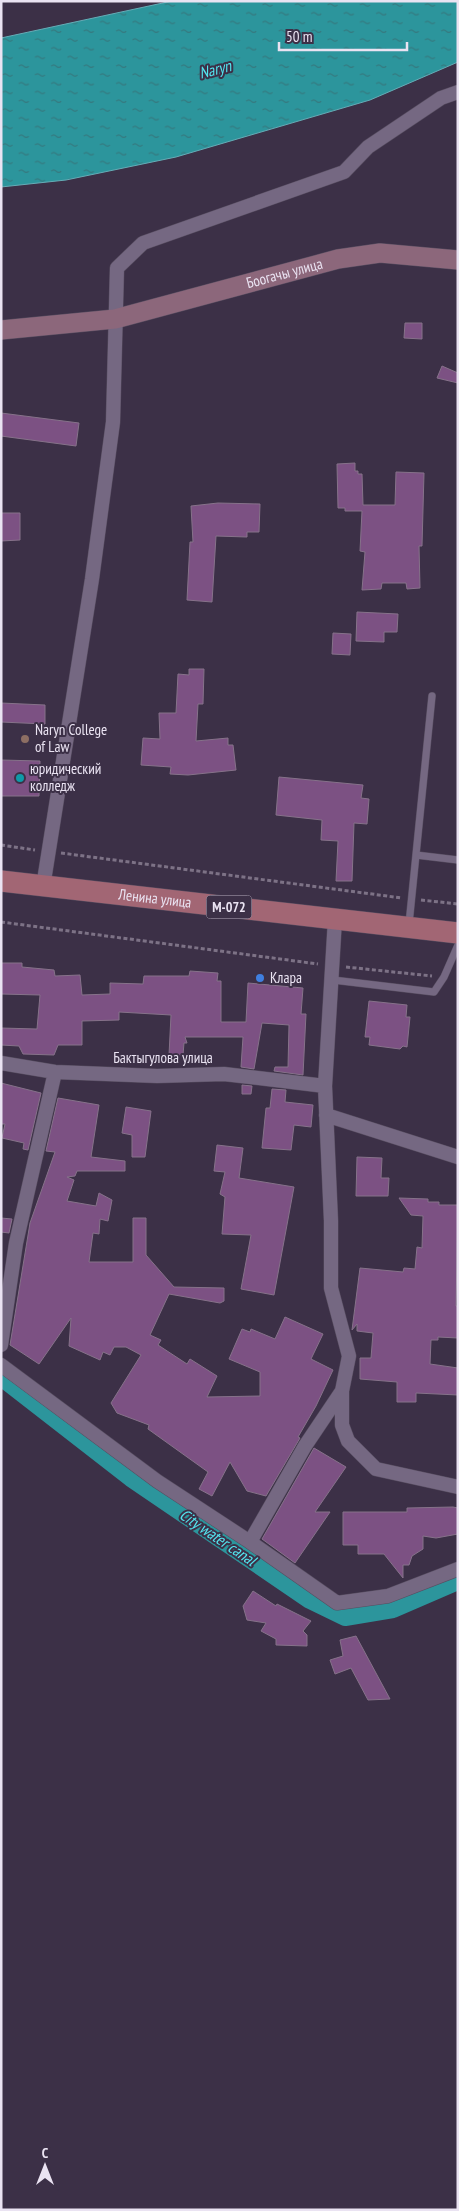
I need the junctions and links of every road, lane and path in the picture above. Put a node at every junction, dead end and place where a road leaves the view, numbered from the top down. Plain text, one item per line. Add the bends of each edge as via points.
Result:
1 (458, 92) edge
2 (458, 260) edge
3 (116, 319) junction
4 (1, 330) edge
5 (432, 696) dead end
6 (1, 845) edge
7 (50, 852) junction
8 (416, 855) junction
9 (458, 860) edge
10 (1, 881) edge
11 (43, 887) junction
12 (412, 899) junction
13 (458, 904) edge
14 (335, 919) junction
15 (1, 922) edge
16 (409, 927) junction
17 (458, 933) edge
18 (458, 945) edge
19 (334, 966) junction
20 (444, 977) junction
21 (333, 980) junction
22 (1, 1063) edge
23 (55, 1072) junction
24 (326, 1086) junction
25 (326, 1115) junction
26 (458, 1158) edge
27 (1, 1345) edge
28 (1, 1365) edge
29 (342, 1391) junction
30 (458, 1487) edge
31 (250, 1542) junction
32 (458, 1569) edge

1 - 3 street via 442,98 368,147 344,172 143,243 116,268
2 - 3 street, Боогачы улица via 380,253 338,260
3 - 4 street, Боогачы улица
3 - 7 street via 113,422
5 - 8 lane
6 - 7 path
7 - 11 street
7 - 12 path
8 - 9 lane
8 - 12 lane
10 - 11 main road, Ленина улица / М-072
11 - 14 main road, Ленина улица / М-072
12 - 13 path
12 - 16 lane
14 - 16 main road, Ленина улица / М-072
14 - 19 street
15 - 19 path
16 - 17 main road, Ленина улица / М-072
18 - 20 lane
19 - 20 path
19 - 21 street
20 - 21 lane via 434,992
21 - 24 street
22 - 23 street, Бактыгулова улица
23 - 24 street, Бактыгулова улица via 157,1076 224,1074
23 - 27 street via 16,1243
24 - 25 street
25 - 26 street
25 - 29 street via 331,1288 349,1356
28 - 31 street via 157,1481
29 - 30 street via 342,1425 348,1441 376,1470
29 - 31 street via 305,1446
31 - 32 street via 337,1604 388,1596

